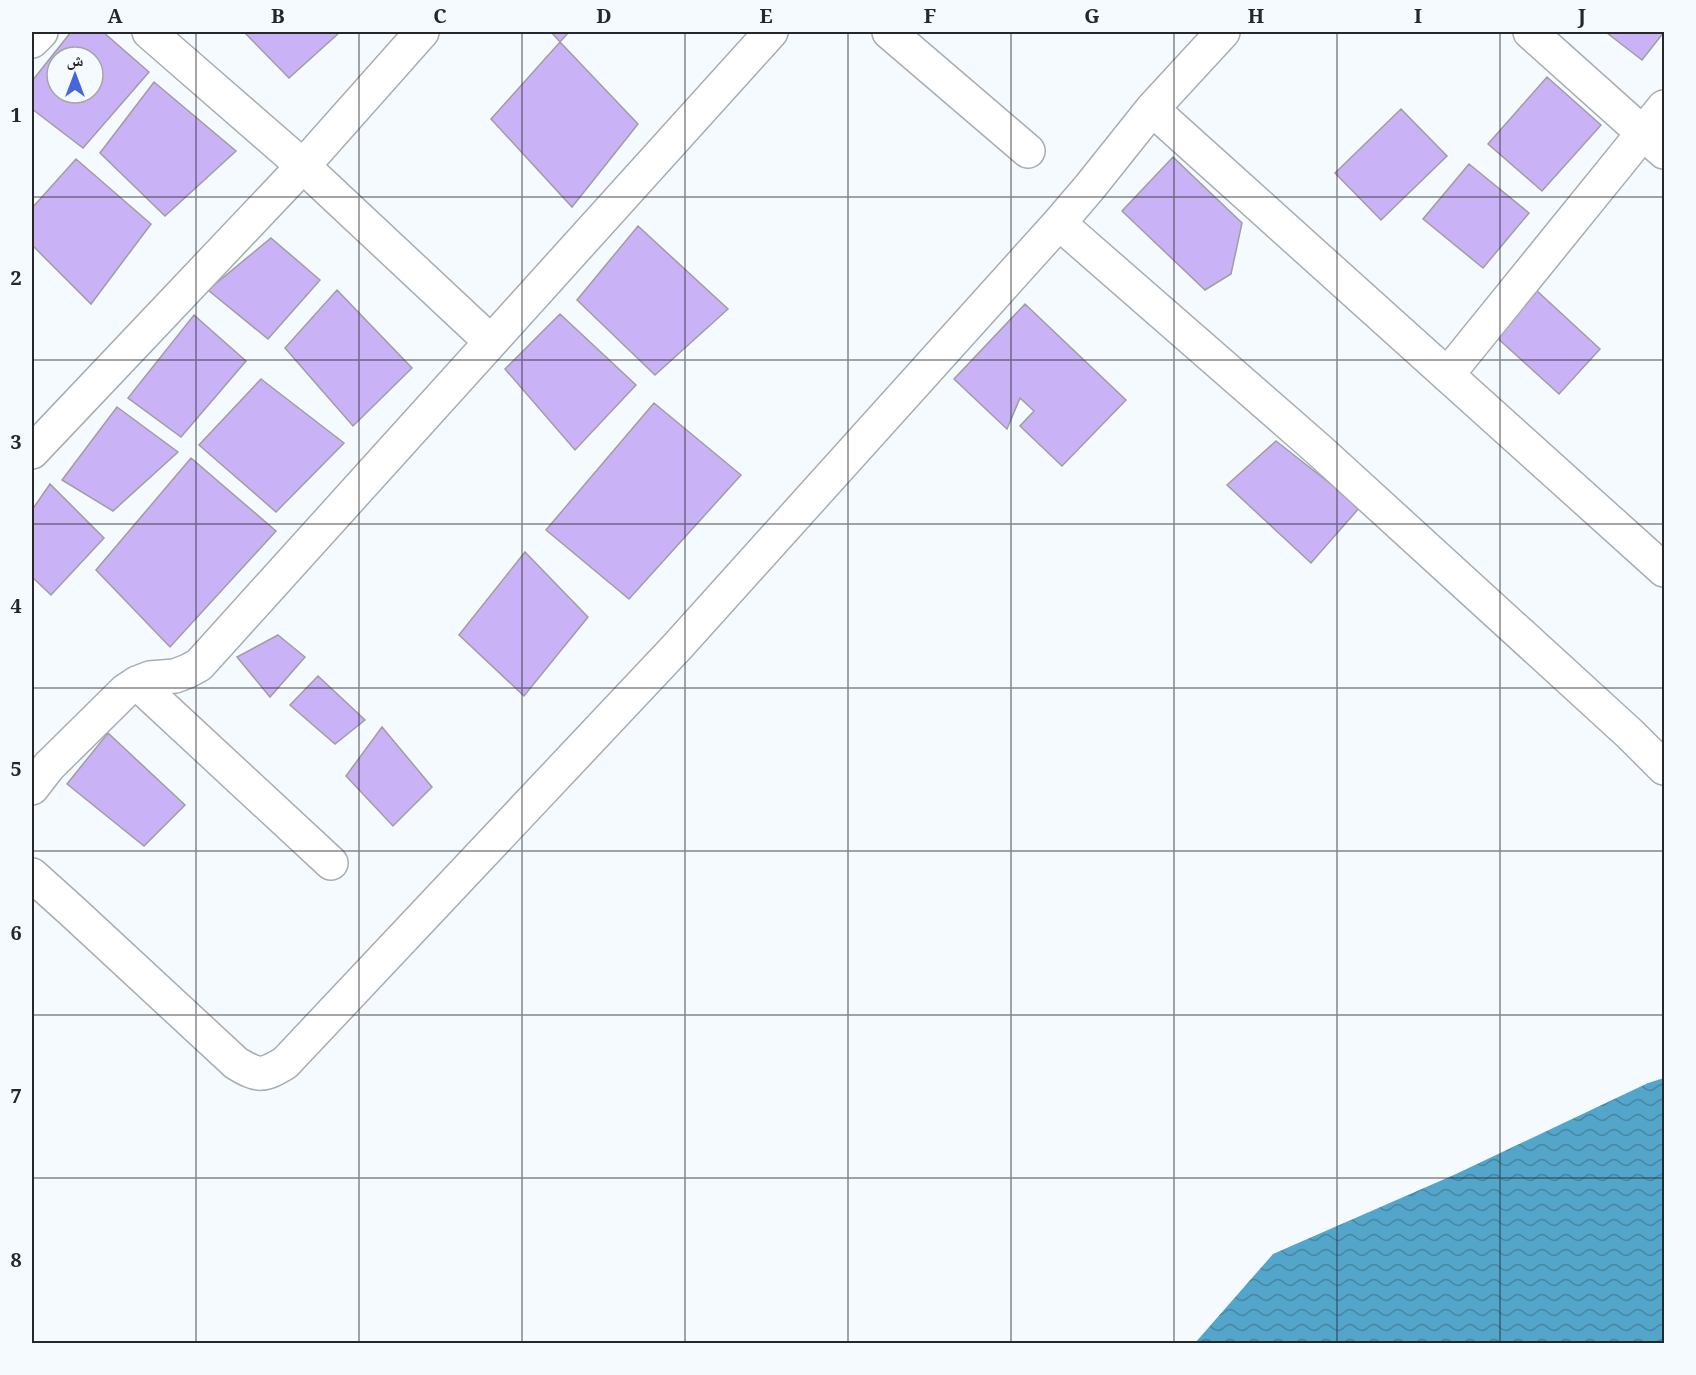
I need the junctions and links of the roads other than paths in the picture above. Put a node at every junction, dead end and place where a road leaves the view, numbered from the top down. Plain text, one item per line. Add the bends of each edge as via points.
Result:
1 (41, 32) edge
2 (149, 32) edge
3 (422, 32) edge
4 (771, 32) edge
5 (889, 32) edge
6 (1530, 32) edge
7 (1210, 36) edge
8 (32, 41) edge
9 (1665, 107) edge
10 (1152, 109) junction
11 (1654, 143) edge
12 (1028, 152) dead end
13 (303, 166) junction
14 (1059, 223) junction
15 (491, 342) junction
16 (1447, 375) junction
17 (32, 452) edge
18 (1665, 570) edge
19 (137, 683) junction
20 (1665, 768) edge
21 (37, 771) edge
22 (331, 863) dead end
23 (32, 875) edge

1 - 8 street
2 - 13 street
3 - 13 street
4 - 15 street
5 - 12 street
6 - 11 street
7 - 10 street
9 - 11 street
10 - 14 street
10 - 16 street
11 - 16 street
13 - 15 street
13 - 17 street
14 - 20 street via 1318,450
14 - 23 street via 676,647 285,1063 266,1074 236,1063
15 - 19 street via 199,665 175,676
16 - 18 street
19 - 21 street
19 - 22 street

